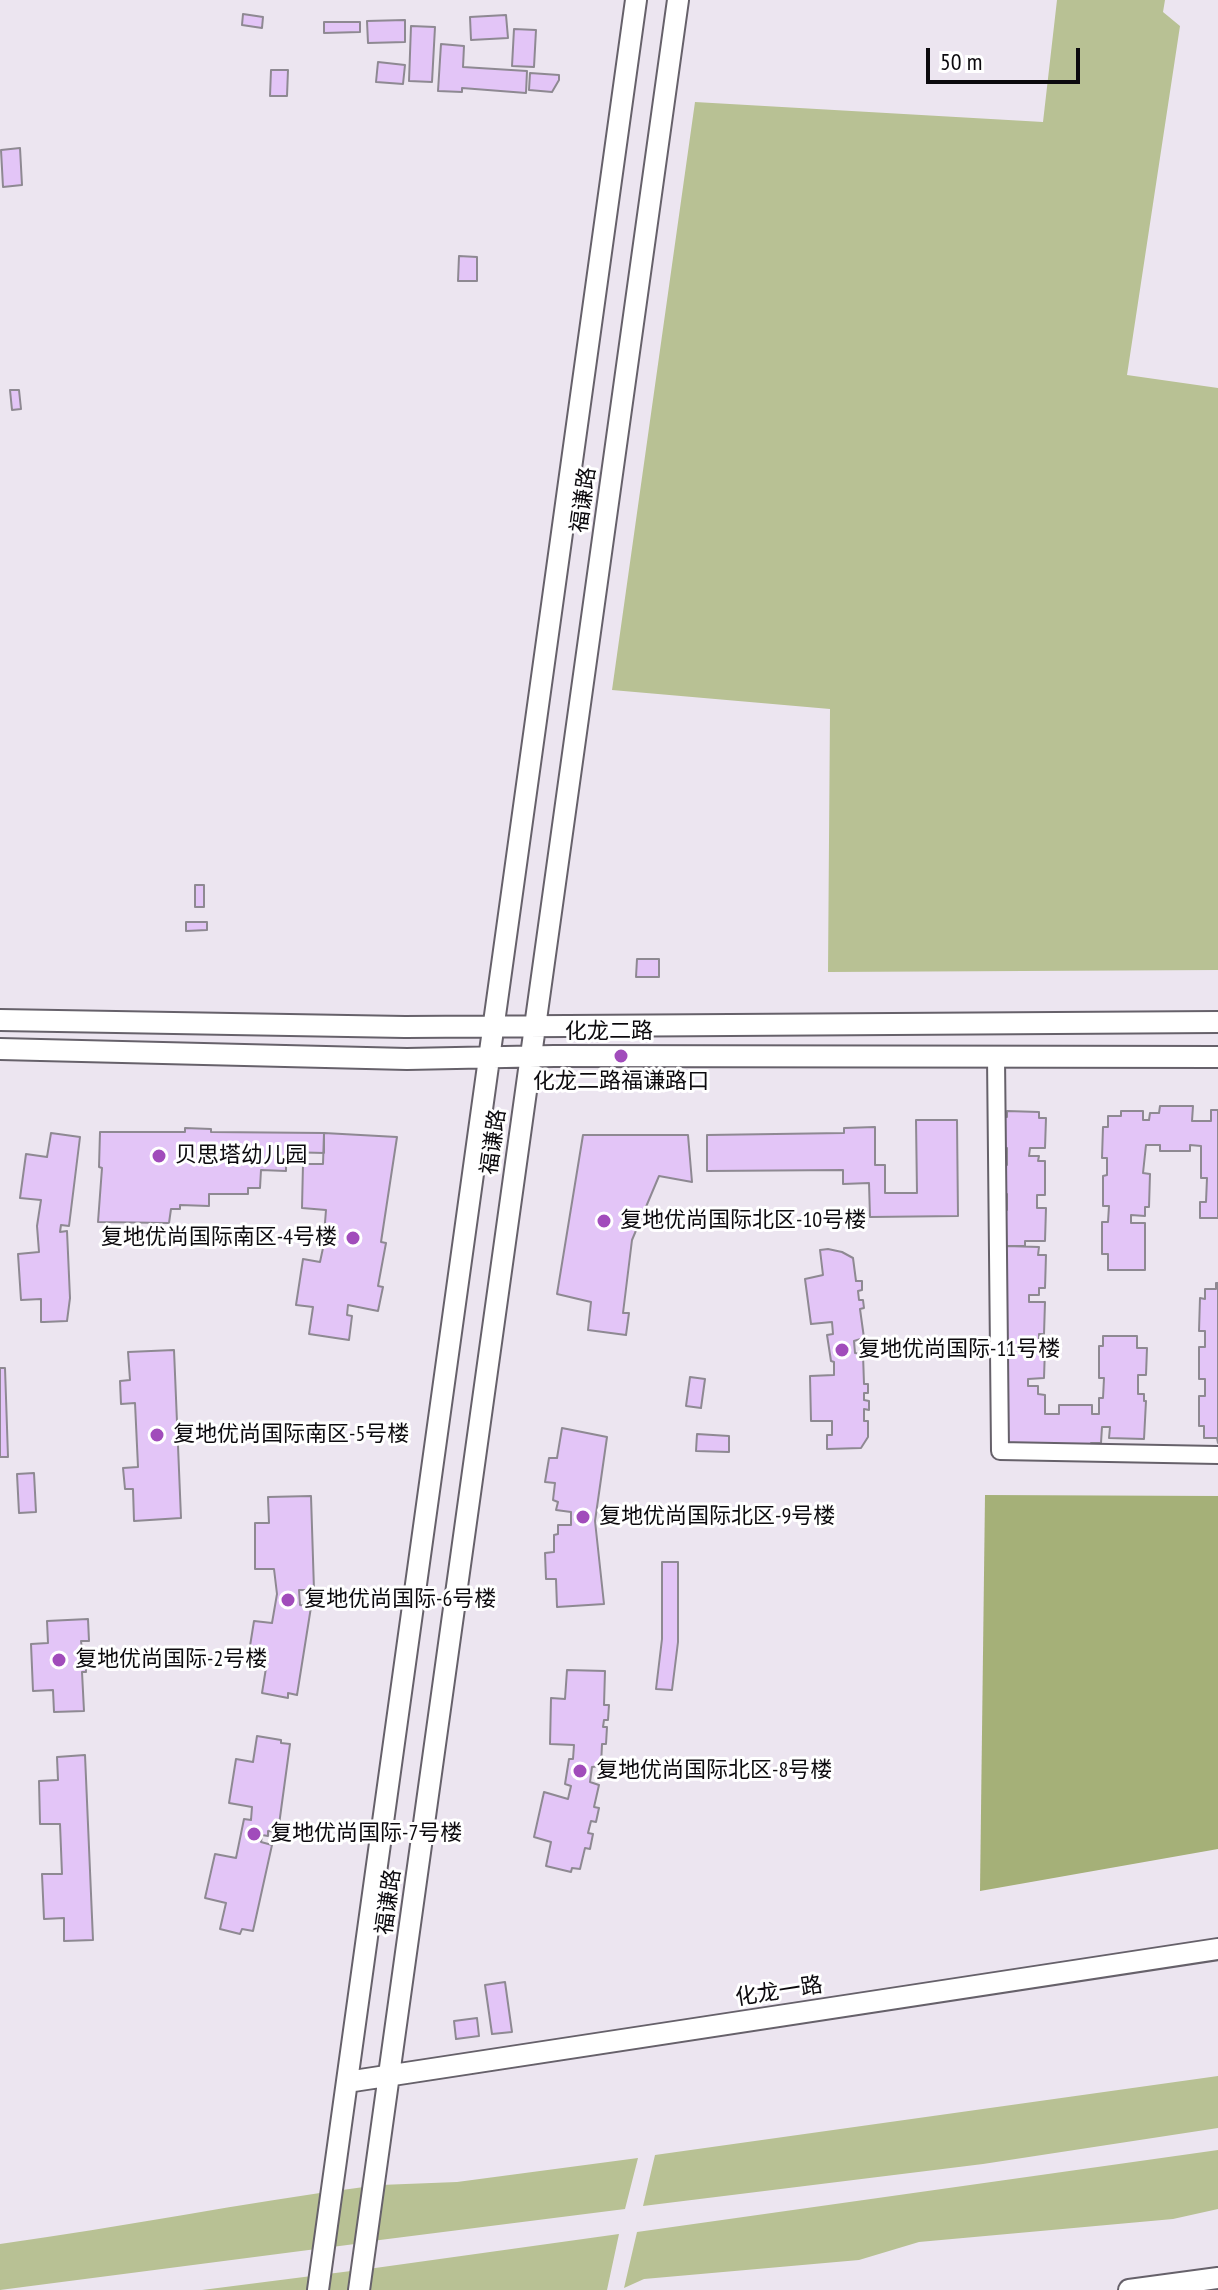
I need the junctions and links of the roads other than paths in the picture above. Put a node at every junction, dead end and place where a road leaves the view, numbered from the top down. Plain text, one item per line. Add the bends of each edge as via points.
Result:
1 (636, 0) edge
2 (678, 0) edge
3 (0, 1020) edge
4 (1218, 1022) edge
5 (493, 1026) junction
6 (535, 1026) junction
7 (0, 1049) edge
8 (530, 1056) junction
9 (489, 1057) junction
10 (996, 1057) junction
11 (1218, 1057) edge
12 (1218, 1455) edge
13 (1218, 1949) edge
14 (389, 2075) junction
15 (347, 2082) junction
16 (1218, 2278) edge
17 (318, 2290) edge
18 (359, 2290) edge
19 (1129, 2290) edge

1 - 5 street, 福谦路
2 - 6 street, 福谦路
3 - 5 street, 化龙二路
4 - 6 street, 化龙二路
5 - 6 street, 化龙二路
5 - 9 street, 福谦路
6 - 8 street, 福谦路
7 - 9 street, 化龙二路
8 - 9 street, 化龙二路
8 - 10 street, 化龙二路
8 - 14 street, 福谦路
9 - 15 street, 福谦路
10 - 11 street, 化龙二路
10 - 12 street via 1000,1451
13 - 14 street, 化龙一路
14 - 15 street, 化龙一路
14 - 18 street, 福谦路
15 - 17 street, 福谦路
16 - 19 street

